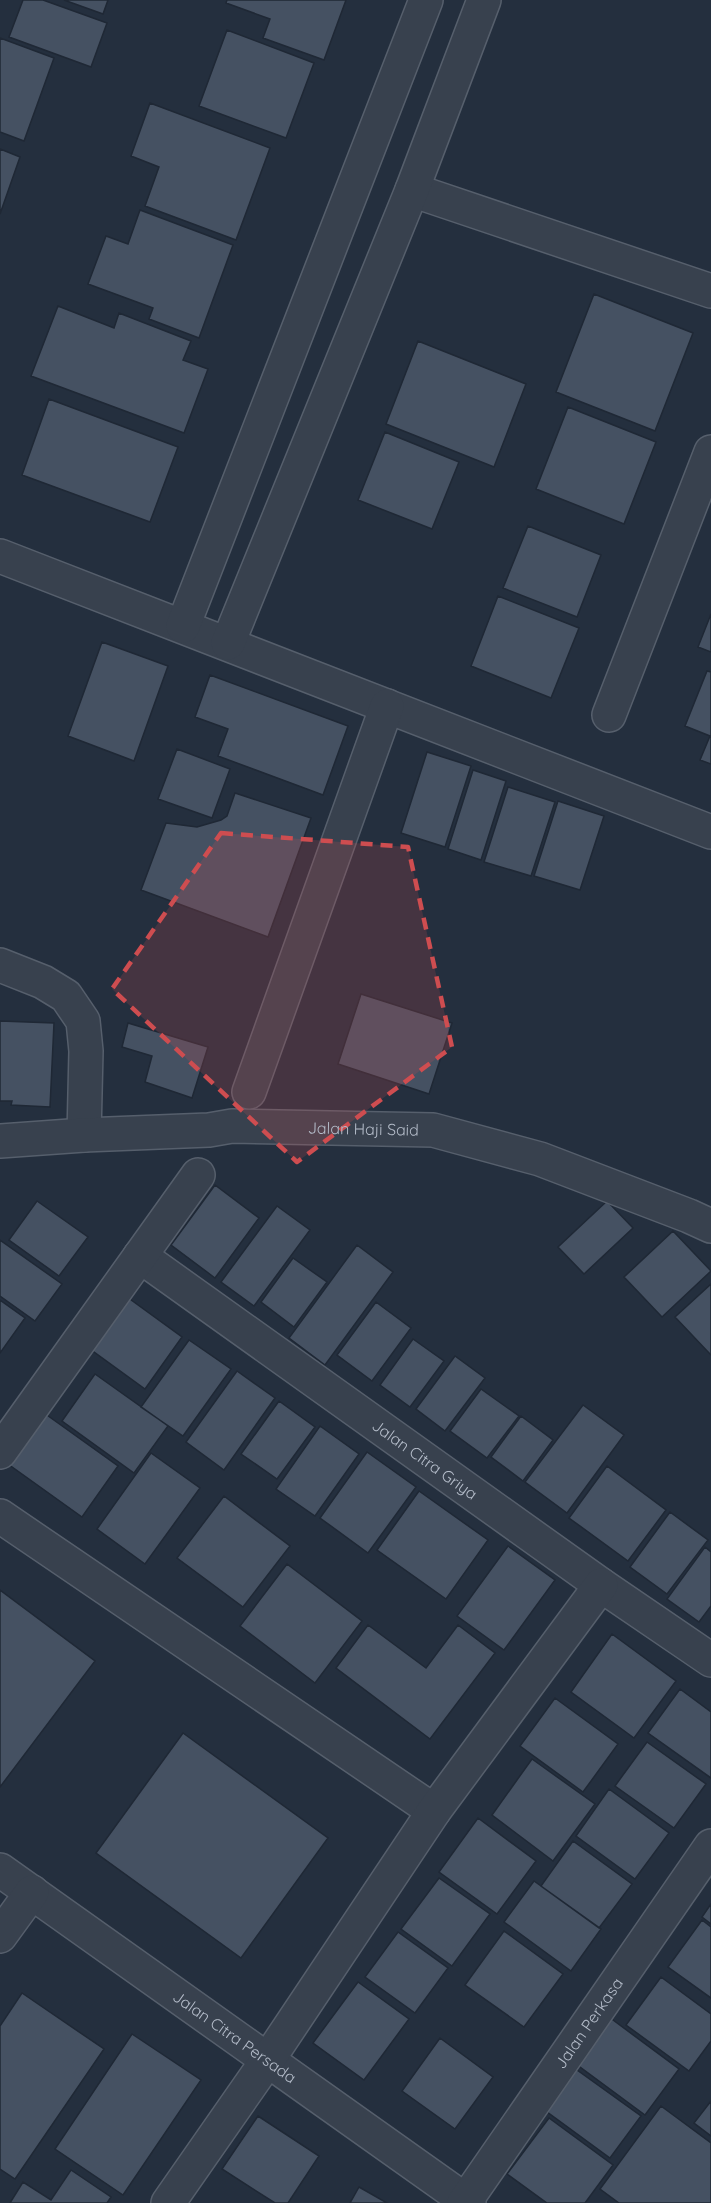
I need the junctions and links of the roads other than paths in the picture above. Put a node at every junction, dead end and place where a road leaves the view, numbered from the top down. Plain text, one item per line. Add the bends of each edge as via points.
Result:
1 (426, 0) edge
2 (484, 0) edge
3 (412, 190) junction
4 (711, 291) edge
5 (711, 452) edge
6 (0, 556) edge
7 (183, 626) junction
8 (228, 643) junction
9 (387, 706) junction
10 (609, 715) dead end
11 (711, 831) edge
12 (0, 965) edge
13 (249, 1092) dead end
14 (84, 1135) junction
15 (0, 1142) edge
16 (198, 1175) dead end
17 (711, 1226) edge
18 (140, 1256) junction
19 (0, 1452) edge
20 (0, 1516) edge
21 (602, 1585) junction
22 (711, 1660) edge
23 (435, 1811) junction
24 (711, 1846) edge
25 (0, 1870) edge
26 (32, 1892) junction
27 (0, 1936) edge
28 (267, 2061) junction
29 (466, 2202) edge
30 (168, 2203) edge

1 - 7 street
2 - 3 street
3 - 4 street
3 - 8 street
5 - 10 street
6 - 7 street
7 - 8 street
8 - 9 street
9 - 11 street
9 - 13 street
12 - 14 street via 66,996 83,1021
14 - 15 street, Jalan Haji Said
14 - 17 street, Jalan Haji Said via 232,1126 433,1130 540,1159
16 - 18 street
18 - 19 street
18 - 21 street, Jalan Citra Griya
20 - 23 street
21 - 22 street, Jalan Citra Griya
21 - 23 street
23 - 28 street
24 - 29 street, Jalan Perkasa
25 - 26 street, Jalan Citra Persada
26 - 27 street
26 - 28 street, Jalan Citra Persada
28 - 29 street, Jalan Citra Persada
28 - 30 street

